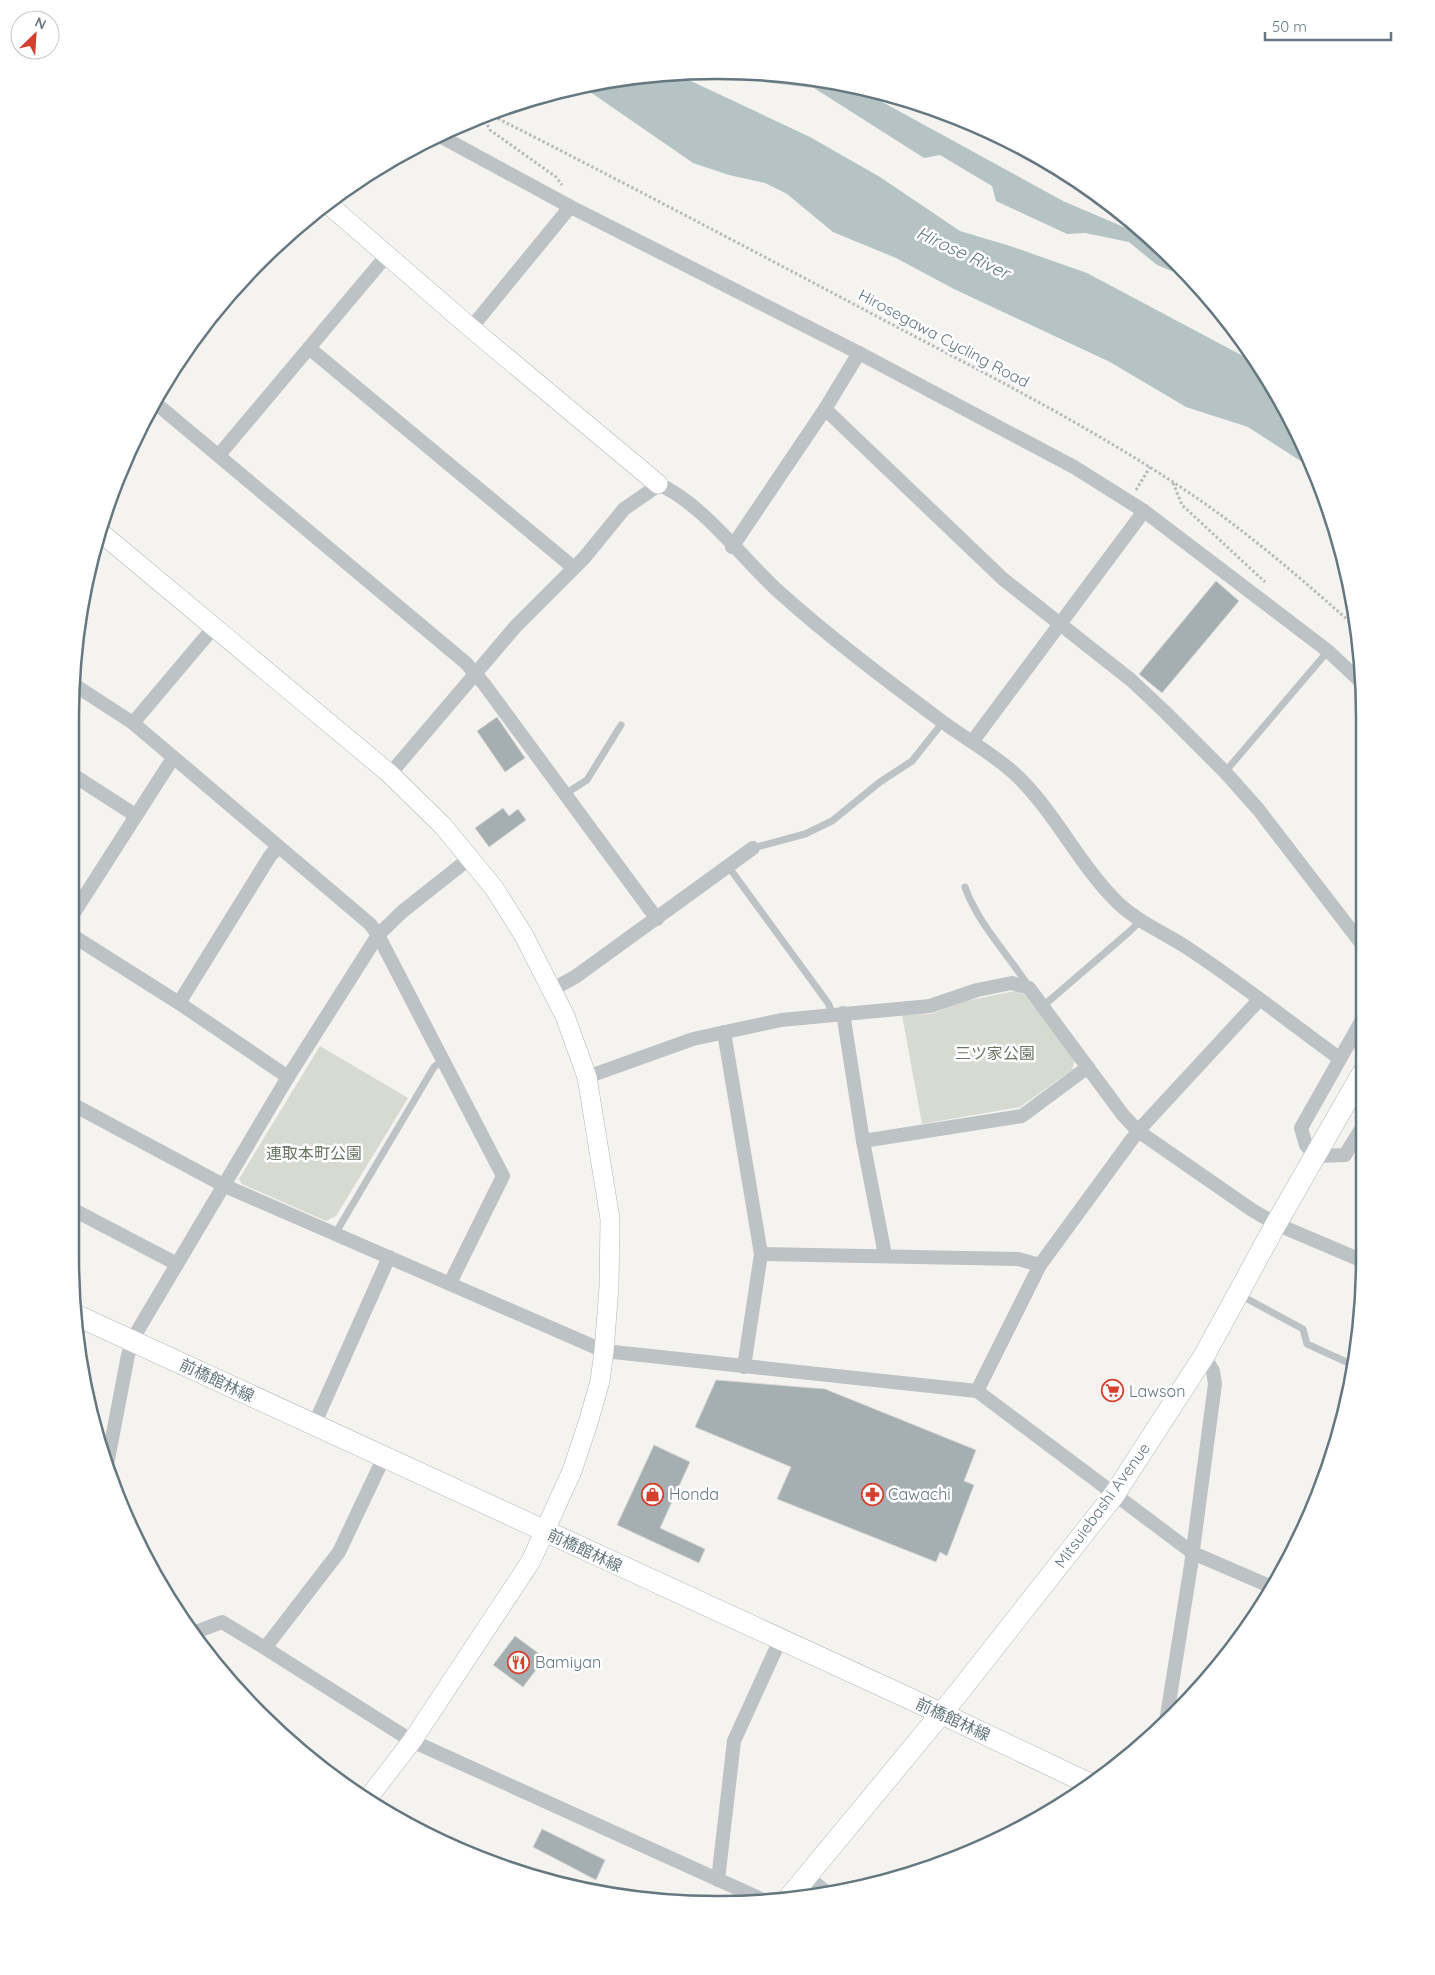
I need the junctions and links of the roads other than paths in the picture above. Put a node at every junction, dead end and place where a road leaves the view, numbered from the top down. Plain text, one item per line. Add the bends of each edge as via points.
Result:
1 (447, 140) edge
2 (569, 206) junction
3 (333, 208) edge
4 (387, 255) junction
5 (471, 328) junction
6 (309, 348) junction
7 (859, 353) junction
8 (160, 406) edge
9 (826, 410) junction
10 (219, 455) junction
11 (658, 484) junction
12 (1144, 511) junction
13 (106, 537) edge
14 (732, 547) junction
15 (574, 568) junction
16 (1061, 624) junction
17 (214, 627) junction
18 (1328, 651) junction
19 (474, 673) junction
20 (1355, 676) edge
21 (80, 688) edge
22 (943, 722) junction
23 (133, 723) junction
24 (621, 725) dead end
25 (972, 742) junction
26 (173, 758) junction
27 (1225, 772) junction
28 (390, 774) junction
29 (79, 779) edge
30 (564, 794) junction
31 (135, 815) junction
32 (278, 847) junction
33 (753, 848) joint
34 (470, 858) junction
35 (728, 866) junction
36 (965, 887) dead end
37 (79, 905) edge
38 (657, 918) junction
39 (1140, 921) junction
40 (378, 935) junction
41 (1356, 936) edge
42 (79, 940) edge
43 (1029, 988) junction
44 (552, 989) junction
45 (1259, 1000) junction
46 (179, 1003) junction
47 (1042, 1007) junction
48 (838, 1014) junction
49 (1356, 1030) edge
50 (724, 1032) junction
51 (1339, 1058) junction
52 (443, 1060) junction
53 (1088, 1067) junction
54 (288, 1077) junction
55 (586, 1077) junction
56 (1356, 1085) edge
57 (79, 1108) edge
58 (1138, 1131) junction
59 (1356, 1136) edge
60 (863, 1141) junction
61 (1316, 1156) junction
62 (225, 1186) junction
63 (79, 1213) edge
64 (1276, 1224) junction
65 (336, 1234) junction
66 (762, 1254) junction
67 (885, 1255) junction
68 (390, 1257) junction
69 (1356, 1258) edge
70 (177, 1264) junction
71 (1040, 1265) junction
72 (450, 1283) junction
73 (1238, 1293) junction
74 (82, 1318) edge
75 (132, 1341) junction
76 (604, 1351) junction
77 (1204, 1356) junction
78 (1347, 1362) edge
79 (744, 1367) junction
80 (978, 1391) junction
81 (314, 1425) junction
82 (110, 1451) edge
83 (384, 1457) junction
84 (1114, 1495) junction
85 (546, 1532) junction
86 (1193, 1553) junction
87 (1266, 1585) edge
88 (200, 1630) edge
89 (780, 1640) junction
90 (265, 1648) junction
91 (1168, 1710) edge
92 (941, 1713) junction
93 (412, 1740) junction
94 (1084, 1780) edge
95 (371, 1794) edge
96 (807, 1877) junction
97 (718, 1880) junction
98 (822, 1887) edge
99 (795, 1892) edge
100 (751, 1895) edge

1 - 2 street
2 - 5 street
2 - 7 street
3 - 4 street
4 - 5 street
4 - 6 street
5 - 11 street
6 - 10 street
6 - 15 street
7 - 9 street
7 - 12 street via 1074,467
8 - 10 street
9 - 14 street
9 - 16 street via 1003,579
10 - 19 street
11 - 14 street via 683,499
11 - 15 street via 624,509
12 - 16 street
12 - 18 street
13 - 17 street
14 - 22 street via 795,606
15 - 19 street
16 - 25 street
16 - 27 street via 1137,685
17 - 23 street
17 - 28 street
18 - 20 street
18 - 27 lane
19 - 28 street
19 - 30 street
21 - 23 street
22 - 25 street
22 - 33 lane via 912,761 832,821 805,834
23 - 26 street
24 - 30 lane via 587,780
25 - 39 street via 1013,772 1047,810 1118,903
26 - 31 street
26 - 32 street
27 - 41 street via 1258,809
28 - 34 street via 425,807
29 - 31 street
30 - 38 street
31 - 37 street
32 - 40 street via 370,924
32 - 46 street
33 - 35 street
34 - 40 street
34 - 44 street via 512,914
35 - 38 street
35 - 48 lane
36 - 43 lane via 972,907
38 - 44 street via 575,977
39 - 45 street via 1185,946
39 - 47 lane
40 - 52 street
40 - 54 street
42 - 46 street
43 - 47 street
43 - 48 street via 1012,983 977,990 930,1006
44 - 55 street
45 - 51 street
45 - 58 street
46 - 54 street
47 - 53 street
48 - 50 street via 781,1020
48 - 60 street
49 - 51 street
50 - 55 street via 693,1039
50 - 66 street
51 - 61 street via 1300,1128 1306,1145
52 - 65 lane via 434,1067
52 - 72 street via 503,1176
53 - 58 street
53 - 60 street via 1022,1116
54 - 62 street
55 - 76 street via 610,1219
56 - 61 main road, Mitsuiebashi Avenue
57 - 62 street
58 - 64 street
58 - 71 street
59 - 61 street via 1345,1155
60 - 67 street
61 - 64 main road, Mitsuiebashi Avenue
62 - 65 street
62 - 70 street
63 - 70 street
64 - 69 street
64 - 73 main road, Mitsuiebashi Avenue
65 - 68 street
66 - 67 street
66 - 79 street
67 - 71 street via 1018,1259
68 - 72 street
68 - 81 street
70 - 75 street
71 - 80 street
72 - 76 street
73 - 77 main road, Mitsuiebashi Avenue
73 - 78 lane via 1303,1329 1307,1344
74 - 75 main road, 前橋館林線
75 - 81 main road, 前橋館林線
75 - 82 street
76 - 79 street
76 - 85 street via 600,1381 588,1422 572,1471
77 - 84 main road, Mitsuiebashi Avenue
77 - 86 street via 1213,1371 1214,1384
79 - 80 street
80 - 84 street
81 - 83 main road, 前橋館林線
83 - 85 main road, 前橋館林線
83 - 90 street via 339,1552
84 - 86 street
84 - 92 main road, Mitsuiebashi Avenue
85 - 89 main road, 前橋館林線
85 - 93 street via 496,1616
86 - 87 street
86 - 91 street
88 - 90 street via 222,1622
89 - 92 main road, 前橋館林線
89 - 97 street via 734,1741
90 - 93 street
92 - 94 main road, 前橋館林線
92 - 96 main road, Mitsuiebashi Avenue
93 - 95 street
93 - 97 street
96 - 98 street
96 - 99 main road, Mitsuiebashi Avenue
97 - 100 street

